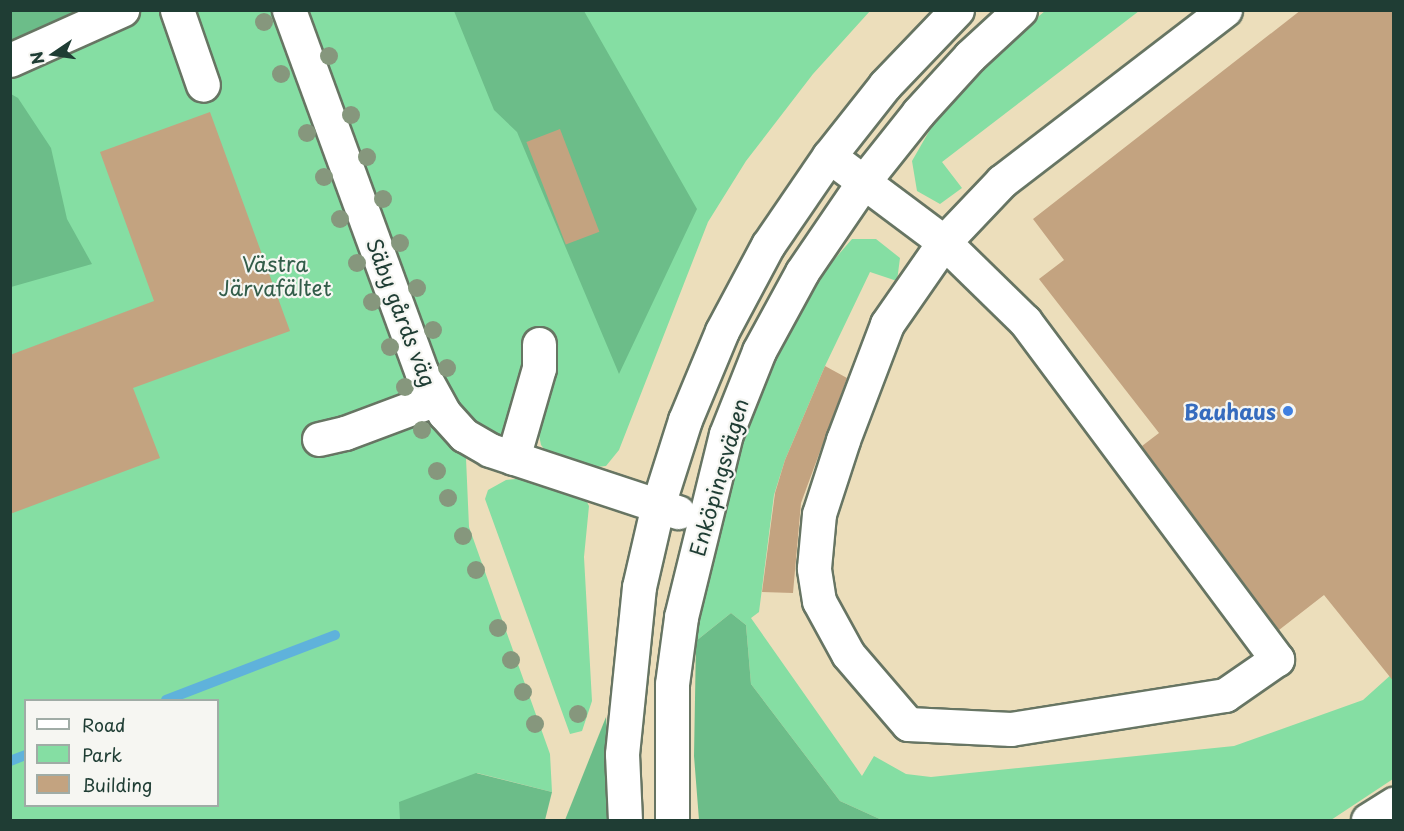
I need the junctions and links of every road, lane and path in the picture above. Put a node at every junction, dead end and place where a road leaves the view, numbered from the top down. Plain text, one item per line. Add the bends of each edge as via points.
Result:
1 (122, 10) edge
2 (177, 10) edge
3 (289, 10) edge
4 (957, 10) edge
5 (1020, 10) edge
6 (1225, 10) edge
7 (10, 60) edge
8 (203, 85) dead end
9 (829, 156) junction
10 (864, 181) junction
11 (944, 242) junction
12 (539, 344) dead end
13 (436, 399) junction
14 (319, 440) dead end
15 (513, 458) junction
16 (658, 505) junction
17 (703, 521) junction
18 (1394, 804) edge
19 (625, 820) edge
20 (672, 820) edge
21 (1368, 820) edge

1 - 7 main road
2 - 8 main road
3 - 13 main road, Säby gårds väg via 422,373
4 - 9 main road, Enköpingsvägen via 885,85
5 - 10 main road, Enköpingsvägen via 970,56 918,113
6 - 11 main road via 1002,182
9 - 10 main road
9 - 16 main road, Enköpingsvägen via 768,245 722,331 685,420
10 - 11 main road
10 - 17 main road, Enköpingsvägen via 802,272 759,351 726,434
11 - 11 main road via 1025,321 1277,659 1225,695 1011,729 908,724 848,654 819,601 814,568 819,514 887,324
12 - 15 main road via 539,368
13 - 14 main road
13 - 15 main road, Säby gårds väg via 464,435
15 - 16 main road, Säby gårds väg
16 - 17 main road, Säby gårds väg
16 - 19 main road, Enköpingsvägen via 639,587 628,679 622,754
17 - 20 main road, Enköpingsvägen via 681,616 672,684
18 - 21 main road

